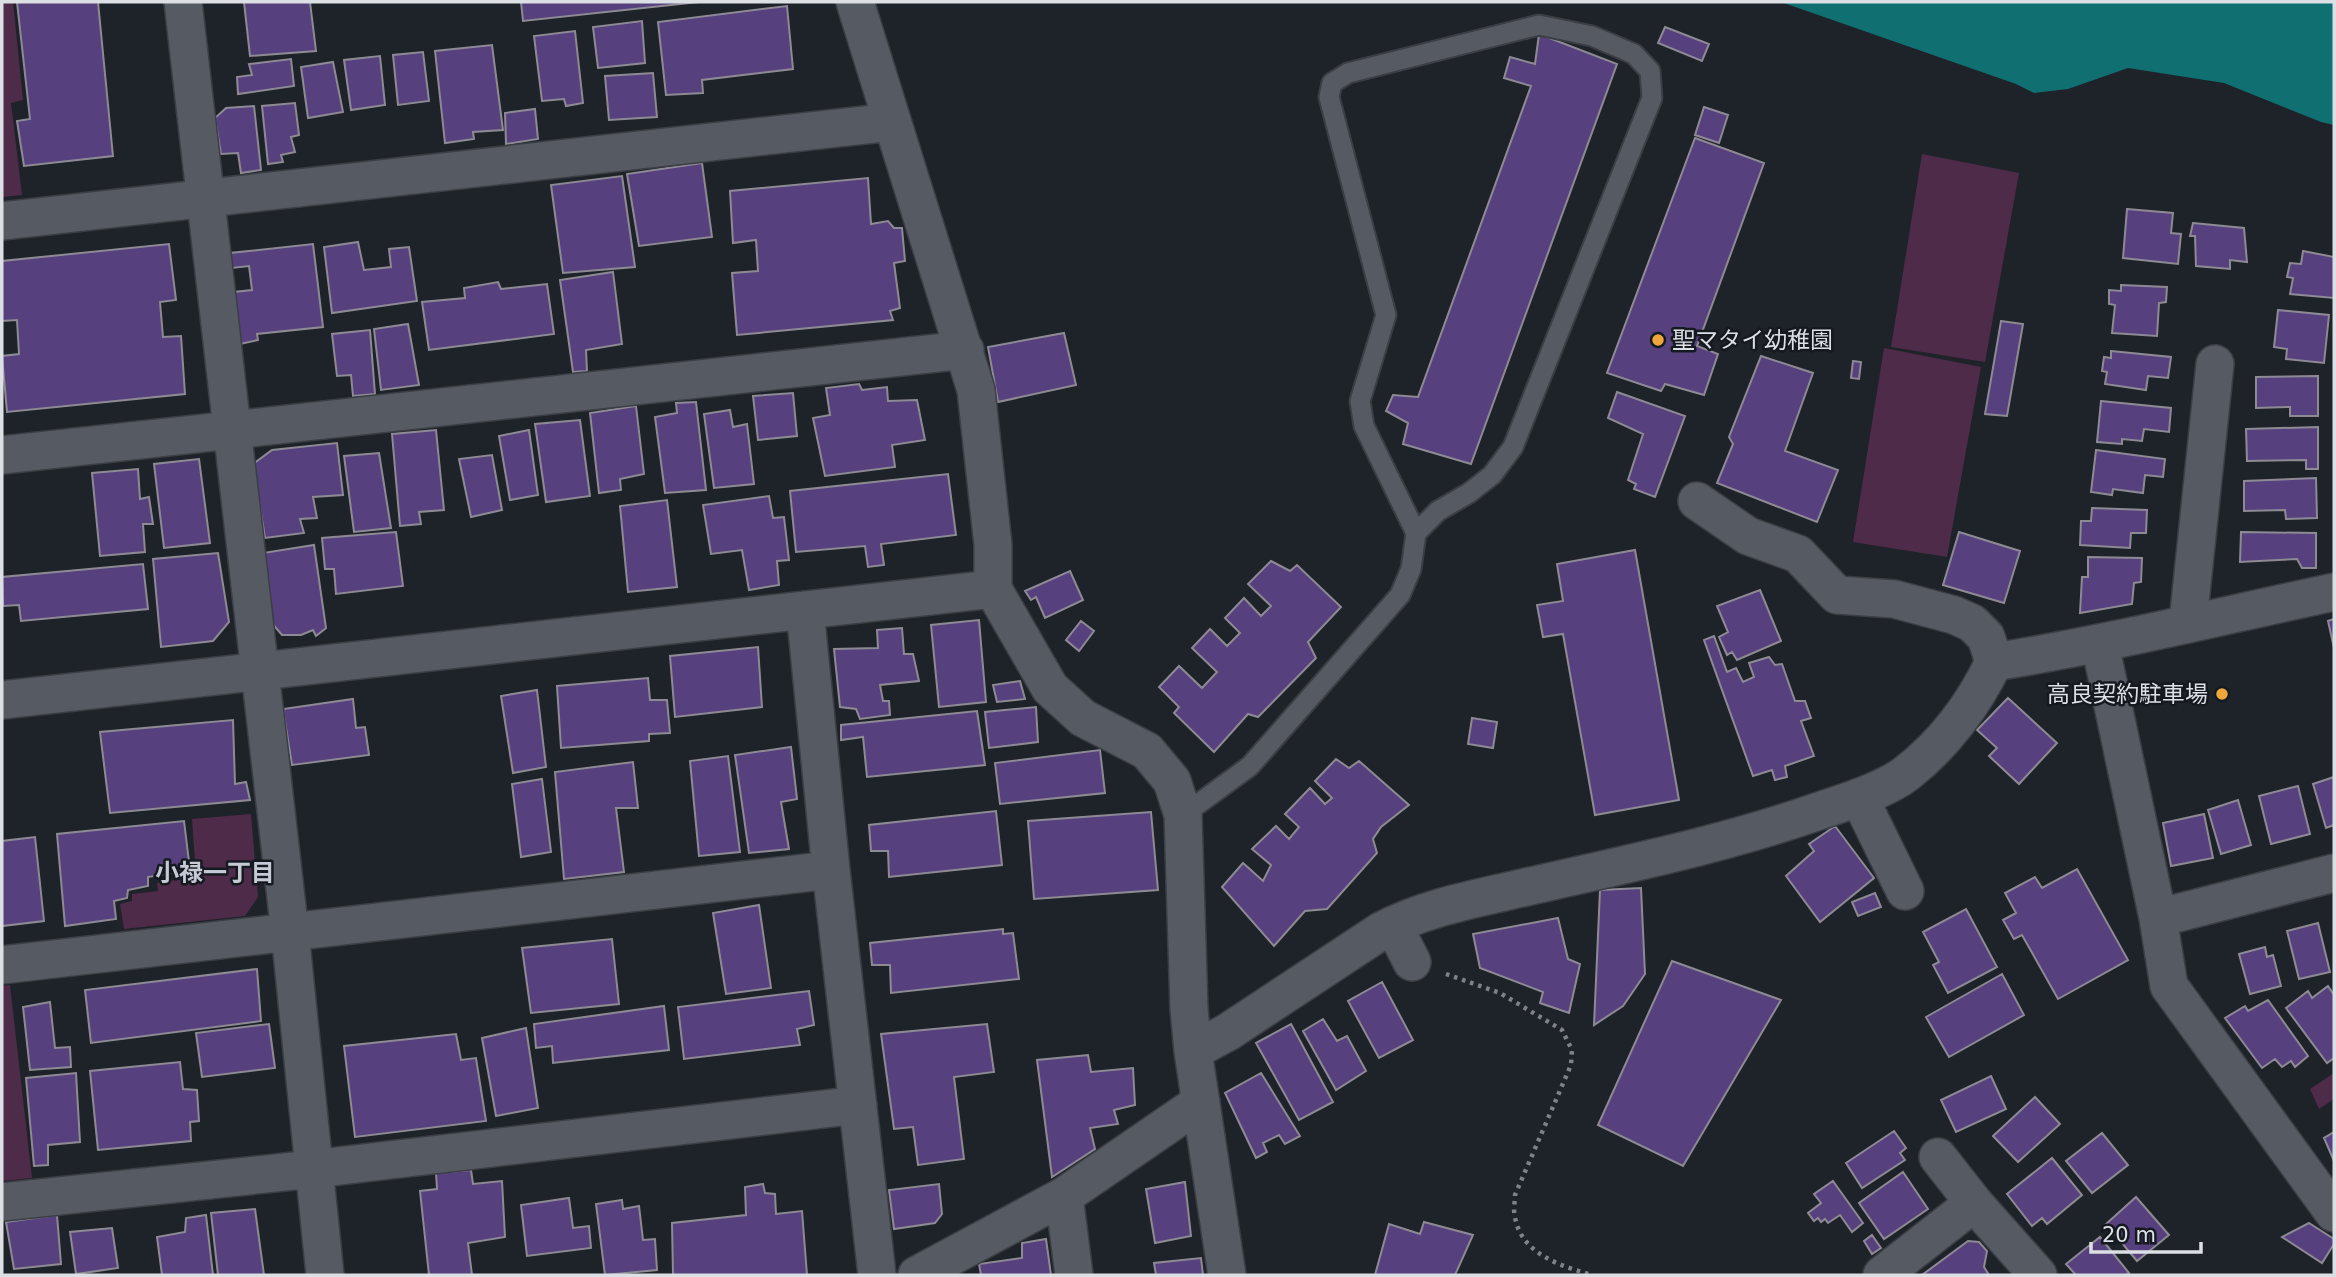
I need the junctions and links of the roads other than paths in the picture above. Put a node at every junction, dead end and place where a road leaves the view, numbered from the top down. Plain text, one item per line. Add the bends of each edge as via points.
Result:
1 (183, 2) edge
2 (855, 2) edge
3 (892, 122) junction
4 (206, 197) junction
5 (2, 221) edge
6 (965, 350) junction
7 (2215, 363) dead end
8 (233, 429) junction
9 (2, 455) edge
10 (1697, 501) dead end
11 (1416, 533) junction
12 (993, 589) junction
13 (2334, 592) edge
14 (805, 610) junction
15 (2188, 622) junction
16 (2101, 644) junction
17 (1994, 662) junction
18 (258, 672) junction
19 (2, 700) edge
20 (1859, 797) junction
21 (1183, 815) junction
22 (831, 870) junction
23 (2334, 873) edge
24 (1905, 891) dead end
25 (2158, 918) junction
26 (1393, 925) junction
27 (289, 933) junction
28 (1412, 962) road end
29 (2, 965) edge
30 (1193, 1051) junction
31 (1201, 1102) junction
32 (858, 1105) junction
33 (1938, 1157) dead end
34 (313, 1170) junction
35 (1064, 1196) junction
36 (2, 1202) edge
37 (1974, 1203) junction
38 (2334, 1213) edge
39 (325, 1275) edge
40 (877, 1275) edge
41 (917, 1275) edge
42 (1074, 1275) edge
43 (1227, 1275) edge
44 (1882, 1275) edge
45 (2038, 1275) edge

1 - 4 street
2 - 3 street
3 - 4 street
3 - 6 street
4 - 5 street
4 - 8 street
6 - 8 street
6 - 12 street via 978,403 993,545
7 - 15 street
8 - 9 street
8 - 18 street
10 - 17 street via 1748,536 1798,554 1836,595 1894,598 1972,623 1986,637
11 - 11 lane via 1364,426 1360,401 1387,315 1329,97 1332,83 1348,73 1539,25 1592,36 1634,54 1650,71 1653,98 1513,447 1492,475 1438,511
11 - 21 lane via 1411,569 1400,594 1250,766
12 - 14 street
12 - 21 street via 1050,688 1083,718 1147,751 1172,781
13 - 15 street
14 - 18 street
14 - 22 street
15 - 16 street
16 - 17 street
16 - 25 street
17 - 20 street via 1940,744 1905,775
18 - 19 street
18 - 27 street
20 - 24 street
20 - 26 street via 1670,856 1477,898
21 - 30 street
22 - 27 street
22 - 32 street
23 - 25 street
25 - 38 street via 2169,986
26 - 28 street
26 - 30 street
27 - 29 street
27 - 34 street
30 - 31 street
31 - 35 street
31 - 43 street
32 - 34 street
32 - 40 street
33 - 37 street
34 - 36 street
34 - 39 street
35 - 41 street
35 - 42 street
37 - 44 street
37 - 45 street

